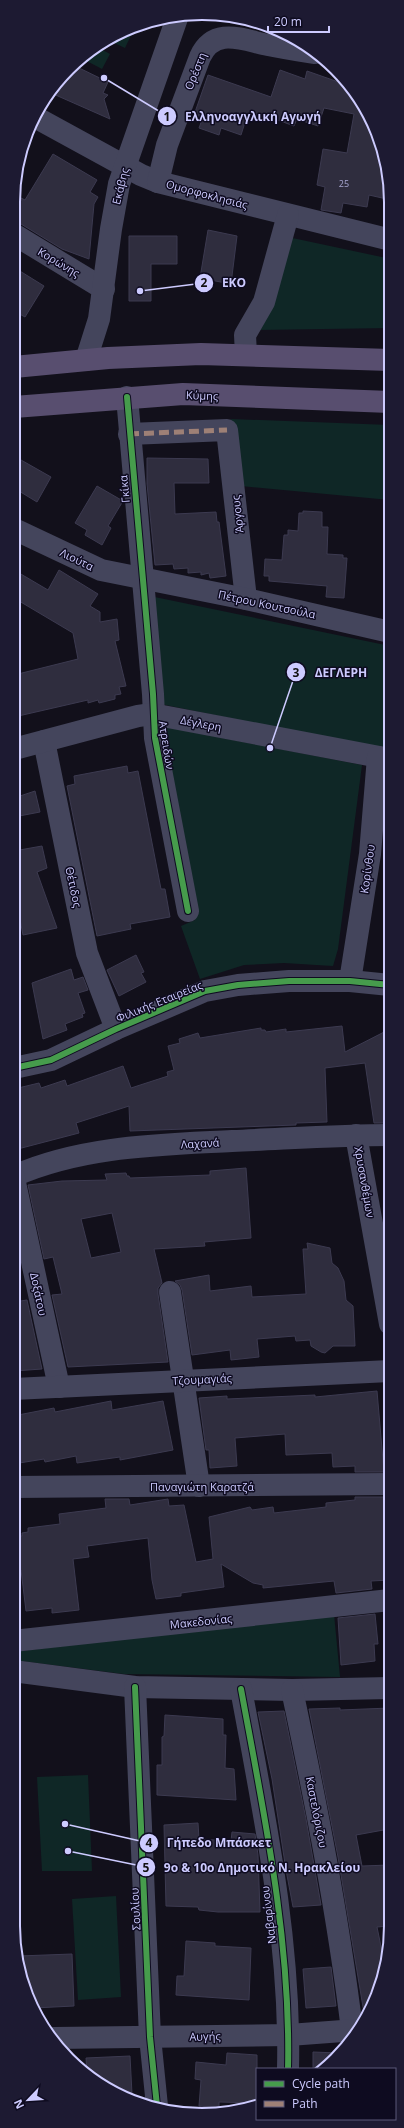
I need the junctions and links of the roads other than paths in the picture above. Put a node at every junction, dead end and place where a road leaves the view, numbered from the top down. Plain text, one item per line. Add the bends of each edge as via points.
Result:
1 (176, 22) edge
2 (302, 51) edge
3 (40, 120) edge
4 (125, 165) junction
5 (158, 182) junction
6 (288, 215) junction
7 (20, 239) edge
8 (384, 239) edge
9 (104, 289) junction
10 (246, 355) junction
11 (86, 360) junction
12 (384, 360) edge
13 (20, 366) edge
14 (127, 397) junction
15 (384, 402) edge
16 (20, 406) edge
17 (129, 434) junction
18 (20, 532) edge
19 (142, 579) junction
20 (246, 599) junction
21 (384, 631) edge
22 (152, 714) junction
23 (44, 741) junction
24 (20, 747) edge
25 (384, 758) edge
26 (188, 911) dead end
27 (350, 981) junction
28 (384, 984) edge
29 (116, 1029) junction
30 (20, 1067) edge
31 (384, 1134) edge
32 (356, 1135) junction
33 (20, 1174) edge
34 (20, 1205) edge
35 (384, 1291) edge
36 (170, 1292) dead end
37 (384, 1371) edge
38 (183, 1380) junction
39 (59, 1387) junction
40 (20, 1389) edge
41 (384, 1484) edge
42 (199, 1486) junction
43 (20, 1487) edge
44 (384, 1601) edge
45 (20, 1640) edge
46 (20, 1672) edge
47 (135, 1687) junction
48 (384, 1688) edge
49 (241, 1689) junction
50 (292, 1690) junction
51 (353, 2026) edge
52 (351, 2030) edge
53 (289, 2035) junction
54 (150, 2037) junction
55 (59, 2038) edge
56 (288, 2068) edge
57 (157, 2102) edge

1 - 4 street, Εκάβης
2 - 5 street, Ορέστη via 237,38 222,38 211,42 200,57 167,145
3 - 4 street, Ομορφοκλησιάς
4 - 5 street, Ομορφοκλησιάς
4 - 9 street, Εκάβης via 111,229
5 - 6 street, Ομορφοκλησιάς
6 - 8 street, Ομορφοκλησιάς
6 - 10 street via 264,302 246,335
7 - 9 street, Κορώνης
9 - 11 street, Εκάβης via 99,319
10 - 11 main road via 201,354
10 - 12 main road
11 - 13 main road
14 - 15 main road, Κύμης via 183,394
14 - 16 main road, Κύμης
14 - 17 street, Γκίκα
17 - 19 street, Γκίκα
17 - 20 street, Άργους via 227,430
18 - 19 street, Λιούτα via 101,570
19 - 20 street, Πέτρου Κουτσούλα
19 - 22 street, Ατρειδών via 153,694
20 - 21 street, Πέτρου Κουτσούλα
22 - 23 street, Δέγλερη
22 - 25 street, Δέγλερη
22 - 26 street, Ατρειδών
23 - 24 street, Δέγλερη
23 - 29 street, Θέτιδος via 87,952
25 - 27 street, Κορίνθου
27 - 28 street, Φιλικής Εταιρείας
27 - 29 street, Φιλικής Εταιρείας via 289,981 238,985 205,991
29 - 30 street, Φιλικής Εταιρείας via 51,1060
31 - 32 street, Λαχανά
32 - 33 street, Λαχανά via 139,1146 86,1154 34,1167
32 - 35 street, Χρυσανθέμων
34 - 39 street, Δοξάτου
36 - 38 street
37 - 38 street, Τζουμαγιάς
38 - 39 street, Τζουμαγιάς
38 - 42 street
39 - 40 street, Τζουμαγιάς
41 - 42 street, Παναγιώτη Καρατζά
42 - 43 street, Παναγιώτη Καρατζά
44 - 45 street, Μακεδονίας
46 - 47 street
47 - 49 street
47 - 54 street, Σουλίου
48 - 50 street
49 - 50 street
49 - 53 street, Ναβαρίνου via 271,1854 286,1980
50 - 51 street, Καστελόριζου via 327,1860
52 - 53 street, Αυγής
53 - 54 street, Αυγής
53 - 56 street, Ναβαρίνου
54 - 55 street, Αυγής
54 - 57 street, Σουλίου

